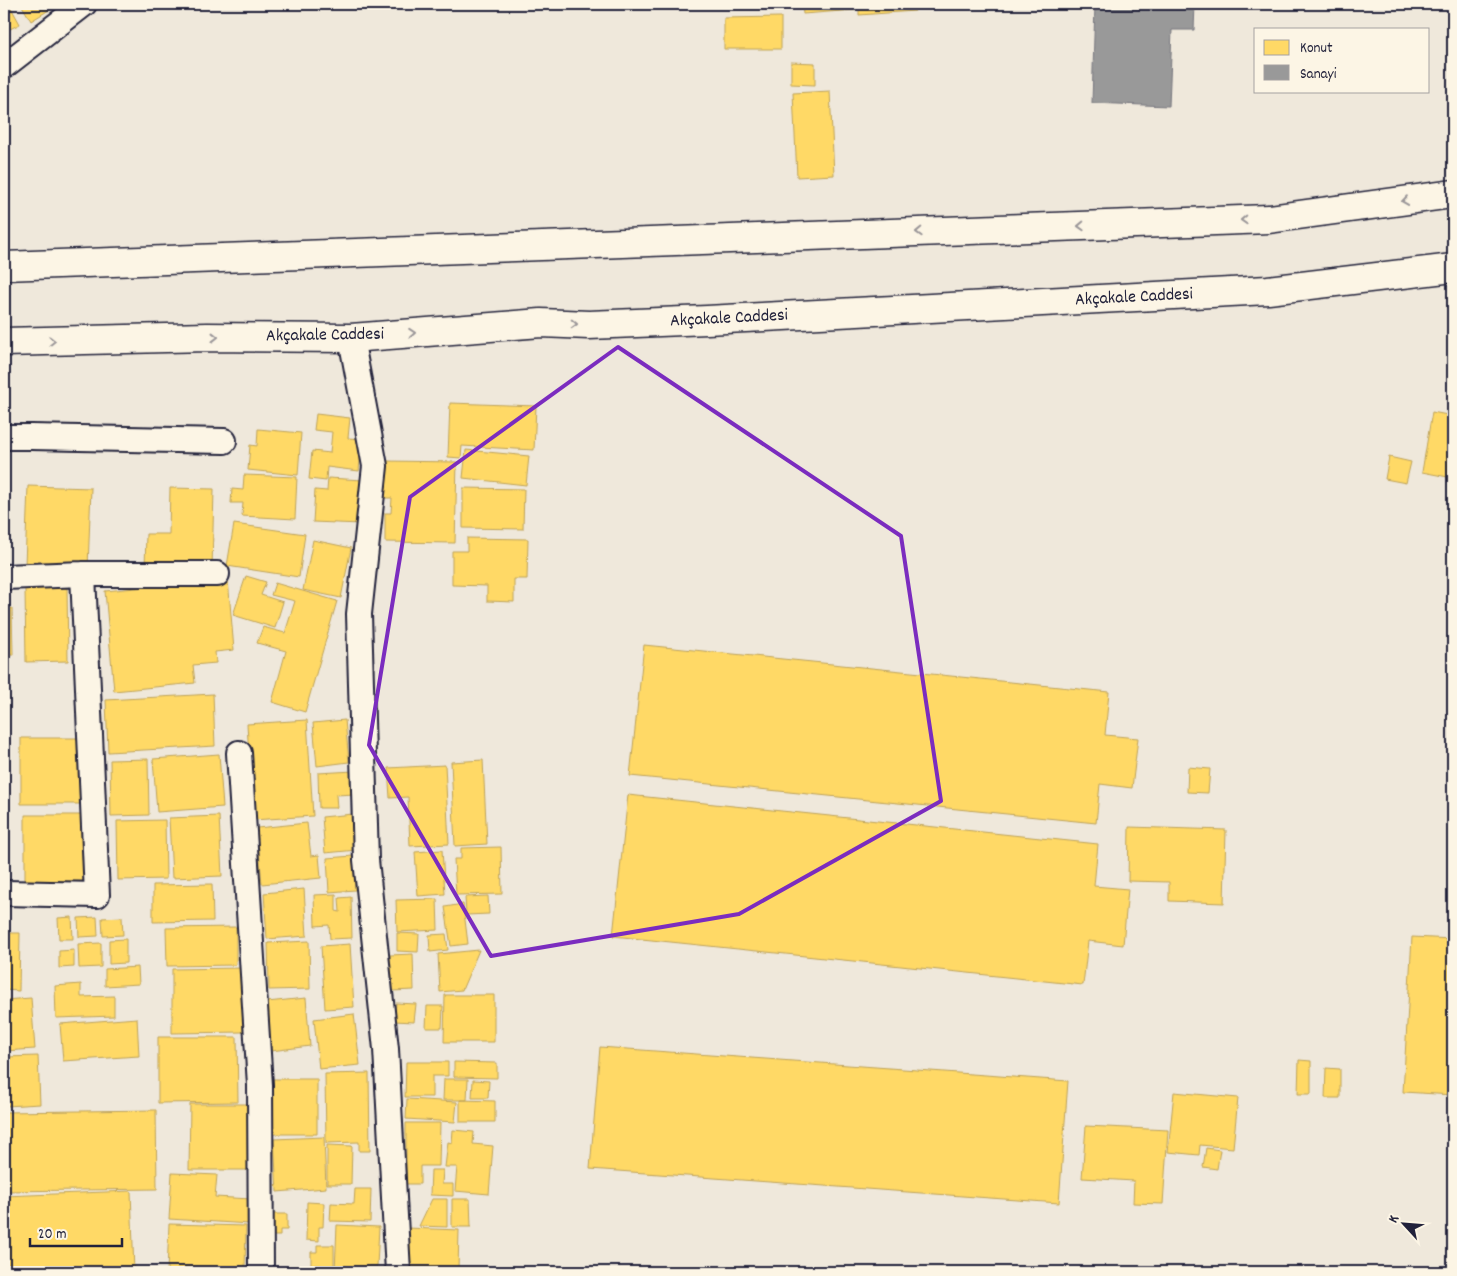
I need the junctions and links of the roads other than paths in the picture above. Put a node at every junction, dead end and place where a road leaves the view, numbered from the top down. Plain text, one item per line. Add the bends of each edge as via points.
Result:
1 (84, 4) edge
2 (4, 66) edge
3 (1453, 194) edge
4 (4, 266) edge
5 (1453, 268) edge
6 (351, 338) junction
7 (4, 342) edge
8 (4, 438) edge
9 (224, 441) dead end
10 (83, 574) junction
11 (217, 574) dead end
12 (4, 577) edge
13 (239, 753) dead end
14 (4, 893) edge
15 (261, 1272) edge
16 (398, 1272) edge

1 - 2 street
3 -> 4 main road via 1269,219
6 -> 5 main road, Akçakale Caddesi via 541,323 589,325 707,320 1268,290
7 -> 6 main road, Akçakale Caddesi via 207,337
6 - 16 street via 375,466 359,614 365,850 386,1049
8 - 9 street
10 - 11 street
10 - 12 street
10 - 14 street via 97,895
13 - 15 street via 260,1085

